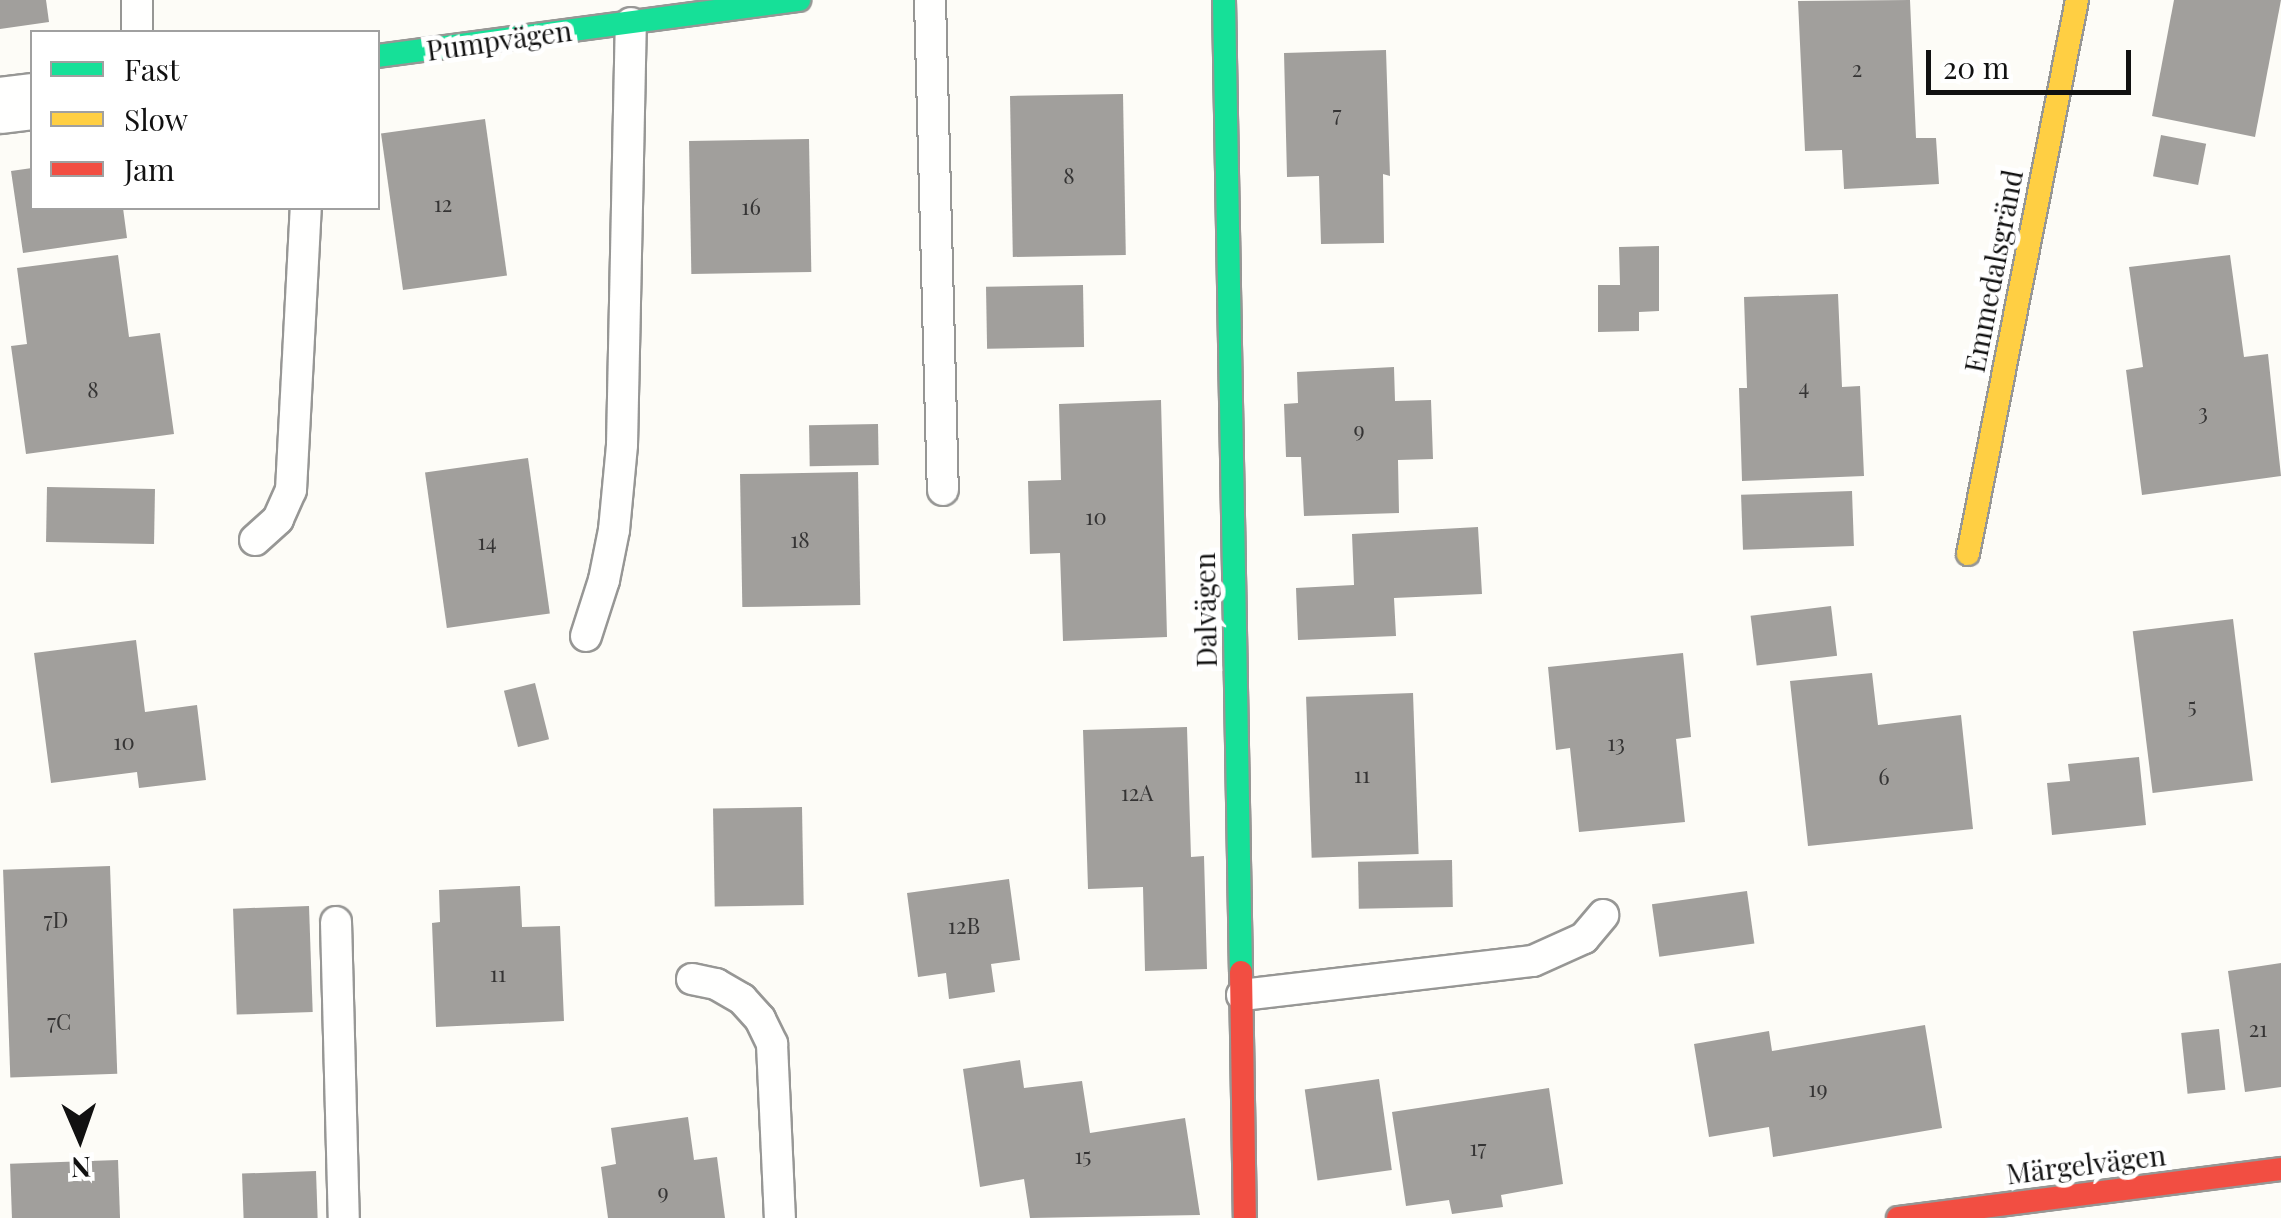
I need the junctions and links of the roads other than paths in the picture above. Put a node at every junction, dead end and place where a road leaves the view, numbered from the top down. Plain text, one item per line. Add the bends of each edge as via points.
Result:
1 (137, 0) edge
2 (558, 0) edge
3 (799, 0) edge
4 (930, 0) edge
5 (1224, 0) edge
6 (2077, 0) edge
7 (631, 22) junction
8 (137, 30) edge
9 (558, 32) junction
10 (380, 56) edge
11 (30, 101) edge
12 (0, 105) edge
13 (306, 210) edge
14 (943, 490) dead end
15 (255, 540) dead end
16 (1968, 554) dead end
17 (586, 636) dead end
18 (1603, 916) dead end
19 (336, 922) dead end
20 (692, 979) dead end
21 (1242, 995) junction
22 (2281, 1169) edge
23 (344, 1218) edge
24 (780, 1218) edge
25 (1245, 1218) edge
26 (1898, 1218) edge

1 - 8 lane
2 - 9 lane
3 - 7 street, Pumpvägen
4 - 14 lane
5 - 21 street, Dalvägen
6 - 16 street, Emmedalsgränd
7 - 9 street, Pumpvägen
7 - 17 lane via 622,445 614,530
9 - 10 street, Pumpvägen
11 - 12 street
13 - 15 lane via 290,490 278,519
18 - 21 lane via 1584,938 1533,961
19 - 23 lane
20 - 24 lane via 742,999 772,1044
21 - 25 street, Dalvägen
22 - 26 street, Märgelvägen

